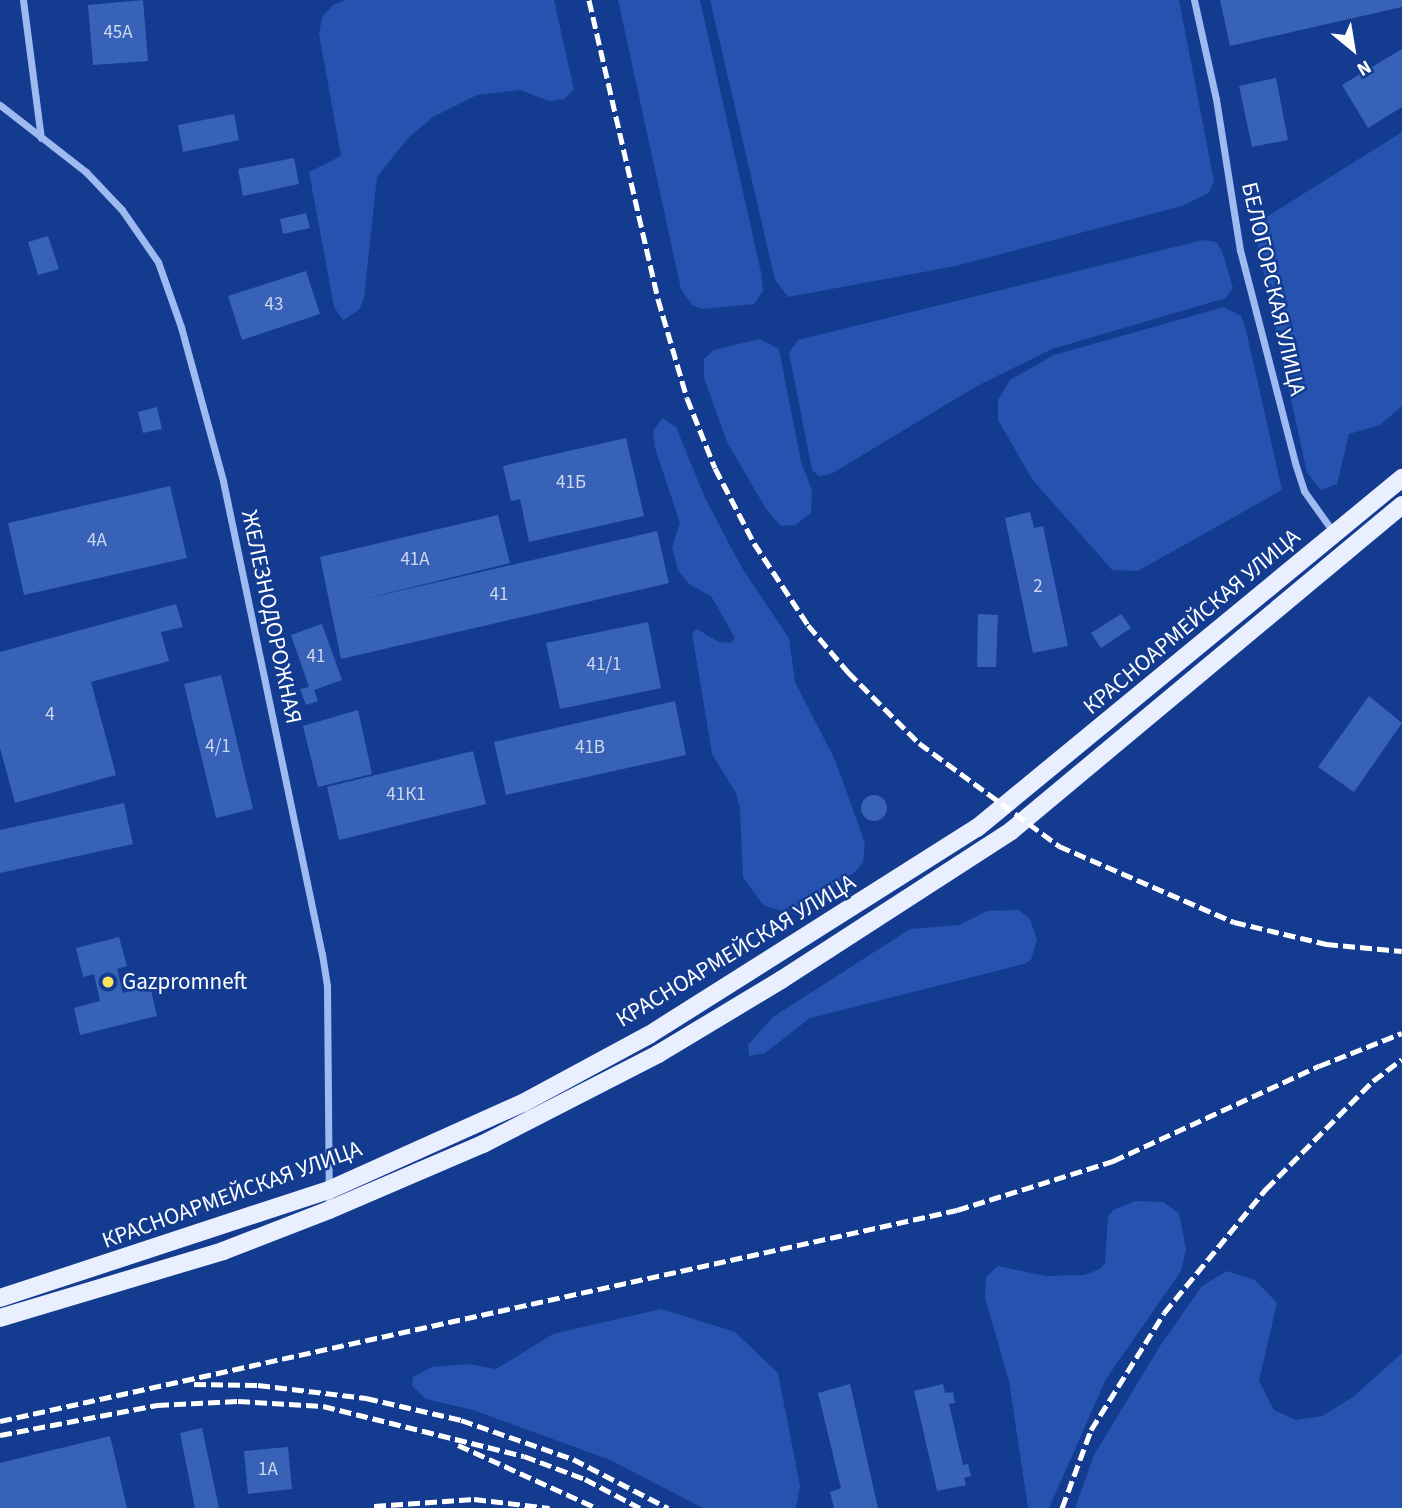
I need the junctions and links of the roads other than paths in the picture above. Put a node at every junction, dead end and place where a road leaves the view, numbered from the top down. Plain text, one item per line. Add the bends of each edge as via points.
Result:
1 (23, 0) edge
2 (1194, 0) edge
3 (0, 105) edge
4 (41, 138) junction
5 (1402, 478) edge
6 (1402, 505) edge
7 (1335, 534) junction
8 (329, 1190) junction
9 (329, 1210) junction
10 (0, 1298) edge
11 (0, 1318) edge

1 - 4 street
2 - 7 street, БЕЛОГОРСКАЯ УЛИЦА via 1216,99 1240,250 1296,466 1304,491
3 - 4 street, ЖЕЛЕЗНОДОРОЖНАЯ
4 - 8 street, ЖЕЛЕЗНОДОРОЖНАЯ via 86,172 158,262 223,481 326,976
5 - 7 main road, КРАСНОАРМЕЙСКАЯ УЛИЦА
6 - 9 main road, КРАСНОАРМЕЙСКАЯ УЛИЦА via 994,843 658,1054 483,1144
7 - 8 main road, КРАСНОАРМЕЙСКАЯ УЛИЦА via 1052,770 915,870 570,1079
8 - 9 street, ЖЕЛЕЗНОДОРОЖНАЯ
8 - 10 main road, КРАСНОАРМЕЙСКАЯ УЛИЦА via 167,1247
9 - 11 main road, КРАСНОАРМЕЙСКАЯ УЛИЦА via 223,1251

